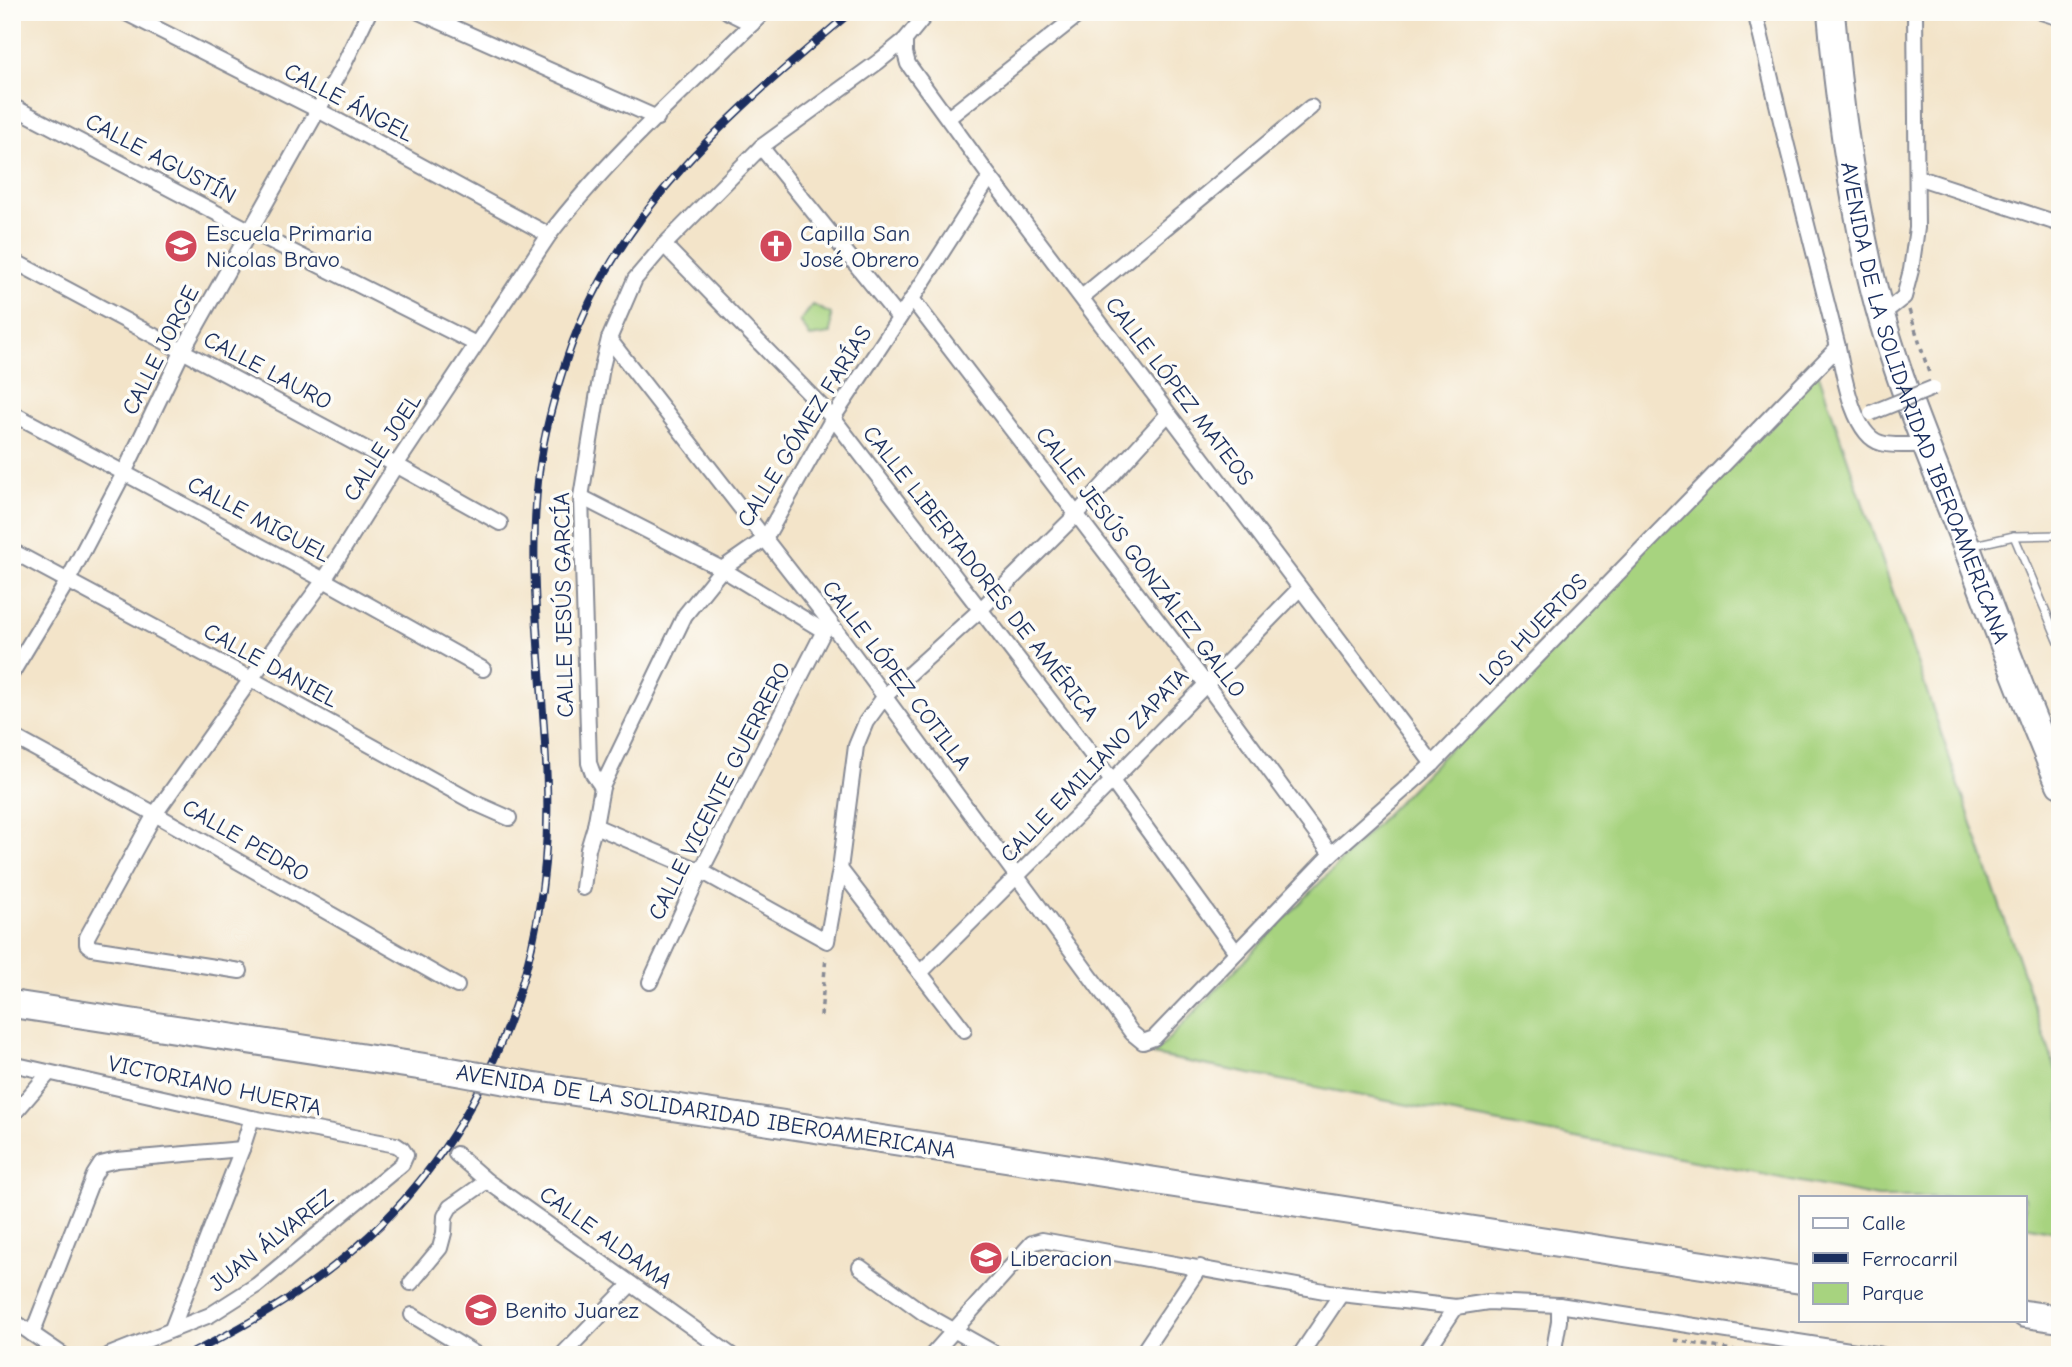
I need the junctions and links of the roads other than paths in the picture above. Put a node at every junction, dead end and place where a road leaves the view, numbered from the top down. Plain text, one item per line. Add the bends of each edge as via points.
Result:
1 (124, 12) edge
2 (369, 12) edge
3 (419, 12) edge
4 (727, 12) edge
5 (765, 12) edge
6 (928, 12) edge
7 (1083, 12) edge
8 (1755, 12) edge
9 (1831, 12) edge
10 (1915, 12) edge
11 (2041, 12) edge
12 (2060, 19) edge
13 (752, 24) junction
14 (905, 40) junction
15 (12, 106) edge
16 (1311, 107) dead end
17 (318, 110) junction
18 (657, 118) junction
19 (948, 118) junction
20 (761, 148) junction
21 (989, 177) junction
22 (1917, 177) junction
23 (2060, 224) edge
24 (249, 230) junction
25 (550, 236) junction
26 (664, 245) junction
27 (12, 260) edge
28 (1082, 297) junction
29 (912, 299) junction
30 (1881, 315) junction
31 (899, 318) junction
32 (609, 339) junction
33 (477, 344) junction
34 (1838, 347) junction
35 (183, 350) junction
36 (1933, 388) road end
37 (12, 413) edge
38 (1871, 413) dead end
39 (1168, 414) junction
40 (833, 418) junction
41 (1925, 445) junction
42 (396, 465) junction
43 (124, 473) junction
44 (581, 497) junction
45 (1076, 515) junction
46 (500, 523) dead end
47 (2060, 535) edge
48 (2014, 536) junction
49 (765, 539) junction
50 (1966, 547) junction
51 (12, 551) edge
52 (722, 569) junction
53 (324, 580) junction
54 (67, 582) junction
55 (1300, 588) junction
56 (979, 610) junction
57 (827, 626) junction
58 (2060, 645) edge
59 (483, 669) dead end
60 (12, 673) edge
61 (251, 679) junction
62 (1206, 684) junction
63 (885, 696) junction
64 (12, 736) edge
65 (2054, 756) edge
66 (1433, 764) junction
67 (1112, 782) junction
68 (2060, 784) edge
69 (602, 787) junction
70 (155, 814) junction
71 (509, 818) dead end
72 (595, 826) junction
73 (1331, 854) junction
74 (839, 869) junction
75 (702, 871) junction
76 (1017, 877) junction
77 (583, 887) dead end
78 (1236, 952) junction
79 (240, 971) dead end
80 (920, 973) junction
81 (650, 982) dead end
82 (457, 986) dead end
83 (12, 1004) edge
84 (964, 1030) dead end
85 (1143, 1042) joint
86 (12, 1065) edge
87 (50, 1073) junction
88 (12, 1116) edge
89 (251, 1118) junction
90 (242, 1149) junction
91 (406, 1154) joint
92 (456, 1154) dead end
93 (487, 1181) junction
94 (860, 1267) dead end
95 (1200, 1267) junction
96 (1799, 1280) edge
97 (411, 1283) dead end
98 (631, 1284) junction
99 (1340, 1294) junction
100 (1559, 1306) junction
101 (1456, 1307) junction
102 (2026, 1314) edge
103 (412, 1315) dead end
104 (12, 1320) edge
105 (2060, 1320) edge
106 (172, 1329) junction
107 (955, 1330) junction
108 (32, 1334) junction
109 (63, 1355) edge
110 (109, 1355) edge
111 (477, 1355) edge
112 (562, 1355) edge
113 (731, 1355) edge
114 (932, 1355) edge
115 (998, 1355) edge
116 (1141, 1355) edge
117 (1300, 1355) edge
118 (1424, 1355) edge
119 (1553, 1355) edge
120 (1882, 1355) edge

1 - 17 street, CALLE ÁNGEL
2 - 17 street, CALLE JORGE
3 - 18 street
4 - 13 street
5 - 13 street, CALLE JOEL
6 - 14 street, CALLE JESÚS GARCÍA
7 - 19 street
8 - 34 street
9 - 30 highway, AVENIDA DE LA SOLIDARIDAD IBEROAMERICANA via 1852,180
10 - 22 street
11 - 12 street
13 - 18 street, CALLE JOEL
14 - 19 street, CALLE LÓPEZ MATEOS via 908,64
14 - 20 street, CALLE JESÚS GARCÍA
15 - 24 street, CALLE AGUSTÍN
16 - 28 street
17 - 24 street, CALLE JORGE
17 - 25 street, CALLE ÁNGEL
18 - 25 street, CALLE JOEL via 577,199
19 - 21 street, CALLE LÓPEZ MATEOS
20 - 26 street, CALLE JESÚS GARCÍA
20 - 31 street
21 - 28 street, CALLE LÓPEZ MATEOS
21 - 29 street, CALLE GÓMEZ FARÍAS
22 - 23 street
22 - 30 street via 1917,228 1905,297
24 - 33 street, CALLE AGUSTÍN
24 - 35 street, CALLE JORGE
25 - 33 street, CALLE JOEL
26 - 32 street, CALLE JESÚS GARCÍA via 635,279
26 - 40 street, CALLE LIBERTADORES DE AMÉRICA
27 - 35 street, CALLE LAURO
28 - 39 street, CALLE LÓPEZ MATEOS
29 - 31 street, CALLE GÓMEZ FARÍAS
29 - 45 street, CALLE JESÚS GONZÁLEZ GALLO
30 - 41 highway, AVENIDA DE LA SOLIDARIDAD IBEROAMERICANA
31 - 40 street, CALLE GÓMEZ FARÍAS
32 - 44 street, CALLE JESÚS GARCÍA
32 - 49 street, CALLE LÓPEZ COTILLA
33 - 42 street, CALLE JOEL
34 - 41 street via 1853,409 1864,433 1881,443
34 - 66 street, LOS HUERTOS
35 - 42 street, CALLE LAURO
35 - 43 street, CALLE JORGE
36 - 38 street, bridge
37 - 43 street, CALLE MIGUEL
39 - 45 street
39 - 55 street, CALLE LÓPEZ MATEOS
40 - 49 street, CALLE GÓMEZ FARÍAS
40 - 56 street, CALLE LIBERTADORES DE AMÉRICA
41 - 50 highway, AVENIDA DE LA SOLIDARIDAD IBEROAMERICANA
42 - 46 street, CALLE LAURO
42 - 53 street, CALLE JOEL
43 - 53 street, CALLE MIGUEL
43 - 54 street, CALLE JORGE
44 - 52 street
44 - 69 street, CALLE JESÚS GARCÍA via 589,762
45 - 56 street
45 - 62 street, CALLE JESÚS GONZÁLEZ GALLO
47 - 48 lane
48 - 50 lane
48 - 58 lane
49 - 52 street, CALLE GÓMEZ FARÍAS
49 - 57 street, CALLE LÓPEZ COTILLA
50 - 65 highway, AVENIDA DE LA SOLIDARIDAD IBEROAMERICANA
51 - 54 street, CALLE DANIEL
52 - 57 street
52 - 69 street, CALLE GÓMEZ FARÍAS via 685,615
53 - 59 street, CALLE MIGUEL
53 - 61 street, CALLE JOEL
54 - 60 street, CALLE JORGE
54 - 61 street, CALLE DANIEL
55 - 62 street, CALLE EMILIANO ZAPATA
55 - 66 street, CALLE LÓPEZ MATEOS
56 - 63 street
56 - 67 street, CALLE LIBERTADORES DE AMÉRICA
57 - 63 street, CALLE LÓPEZ COTILLA
57 - 75 street, CALLE VICENTE GUERRERO
61 - 70 street, CALLE JOEL
61 - 71 street, CALLE DANIEL
62 - 67 street, CALLE EMILIANO ZAPATA
62 - 73 street, CALLE JESÚS GONZÁLEZ GALLO
63 - 74 street via 856,746
63 - 76 street, CALLE LÓPEZ COTILLA
64 - 70 street, CALLE PEDRO
65 - 68 highway, AVENIDA DE LA SOLIDARIDAD IBEROAMERICANA
66 - 73 street, LOS HUERTOS
67 - 76 street, CALLE EMILIANO ZAPATA
67 - 78 street, CALLE LIBERTADORES DE AMÉRICA
69 - 72 street, CALLE GÓMEZ FARÍAS
70 - 79 street, CALLE JOEL via 87,944
70 - 82 street, CALLE PEDRO
72 - 75 street
72 - 77 street, CALLE GÓMEZ FARÍAS
73 - 78 street, LOS HUERTOS
74 - 75 street via 827,941
74 - 80 street
75 - 81 street, CALLE VICENTE GUERRERO
76 - 80 street, CALLE EMILIANO ZAPATA
76 - 85 street, CALLE LÓPEZ COTILLA
78 - 85 street, LOS HUERTOS via 1154,1038
80 - 84 street
83 - 96 highway, AVENIDA DE LA SOLIDARIDAD IBEROAMERICANA, bridge
86 - 87 street, VICTORIANO HUERTA
87 - 88 street
87 - 89 street, VICTORIANO HUERTA
89 - 90 street
89 - 91 street, VICTORIANO HUERTA via 396,1145
90 - 106 street
90 - 108 street via 101,1164
91 - 106 street, JUAN ÁLVAREZ via 402,1164 257,1285 210,1315
92 - 93 street, CALLE ALDAMA
93 - 97 street via 450,1207 440,1248
93 - 98 street, CALLE ALDAMA
94 - 107 street
95 - 99 street
95 - 107 street via 1036,1240
95 - 116 street
98 - 112 street
98 - 113 street, CALLE ALDAMA
99 - 101 street
99 - 117 street
100 - 101 street via 1488,1302
100 - 119 street
100 - 120 street
101 - 118 street
102 - 105 highway
103 - 111 street
104 - 108 street
106 - 110 street, JUAN ÁLVAREZ
107 - 114 street
107 - 115 street
108 - 109 street

